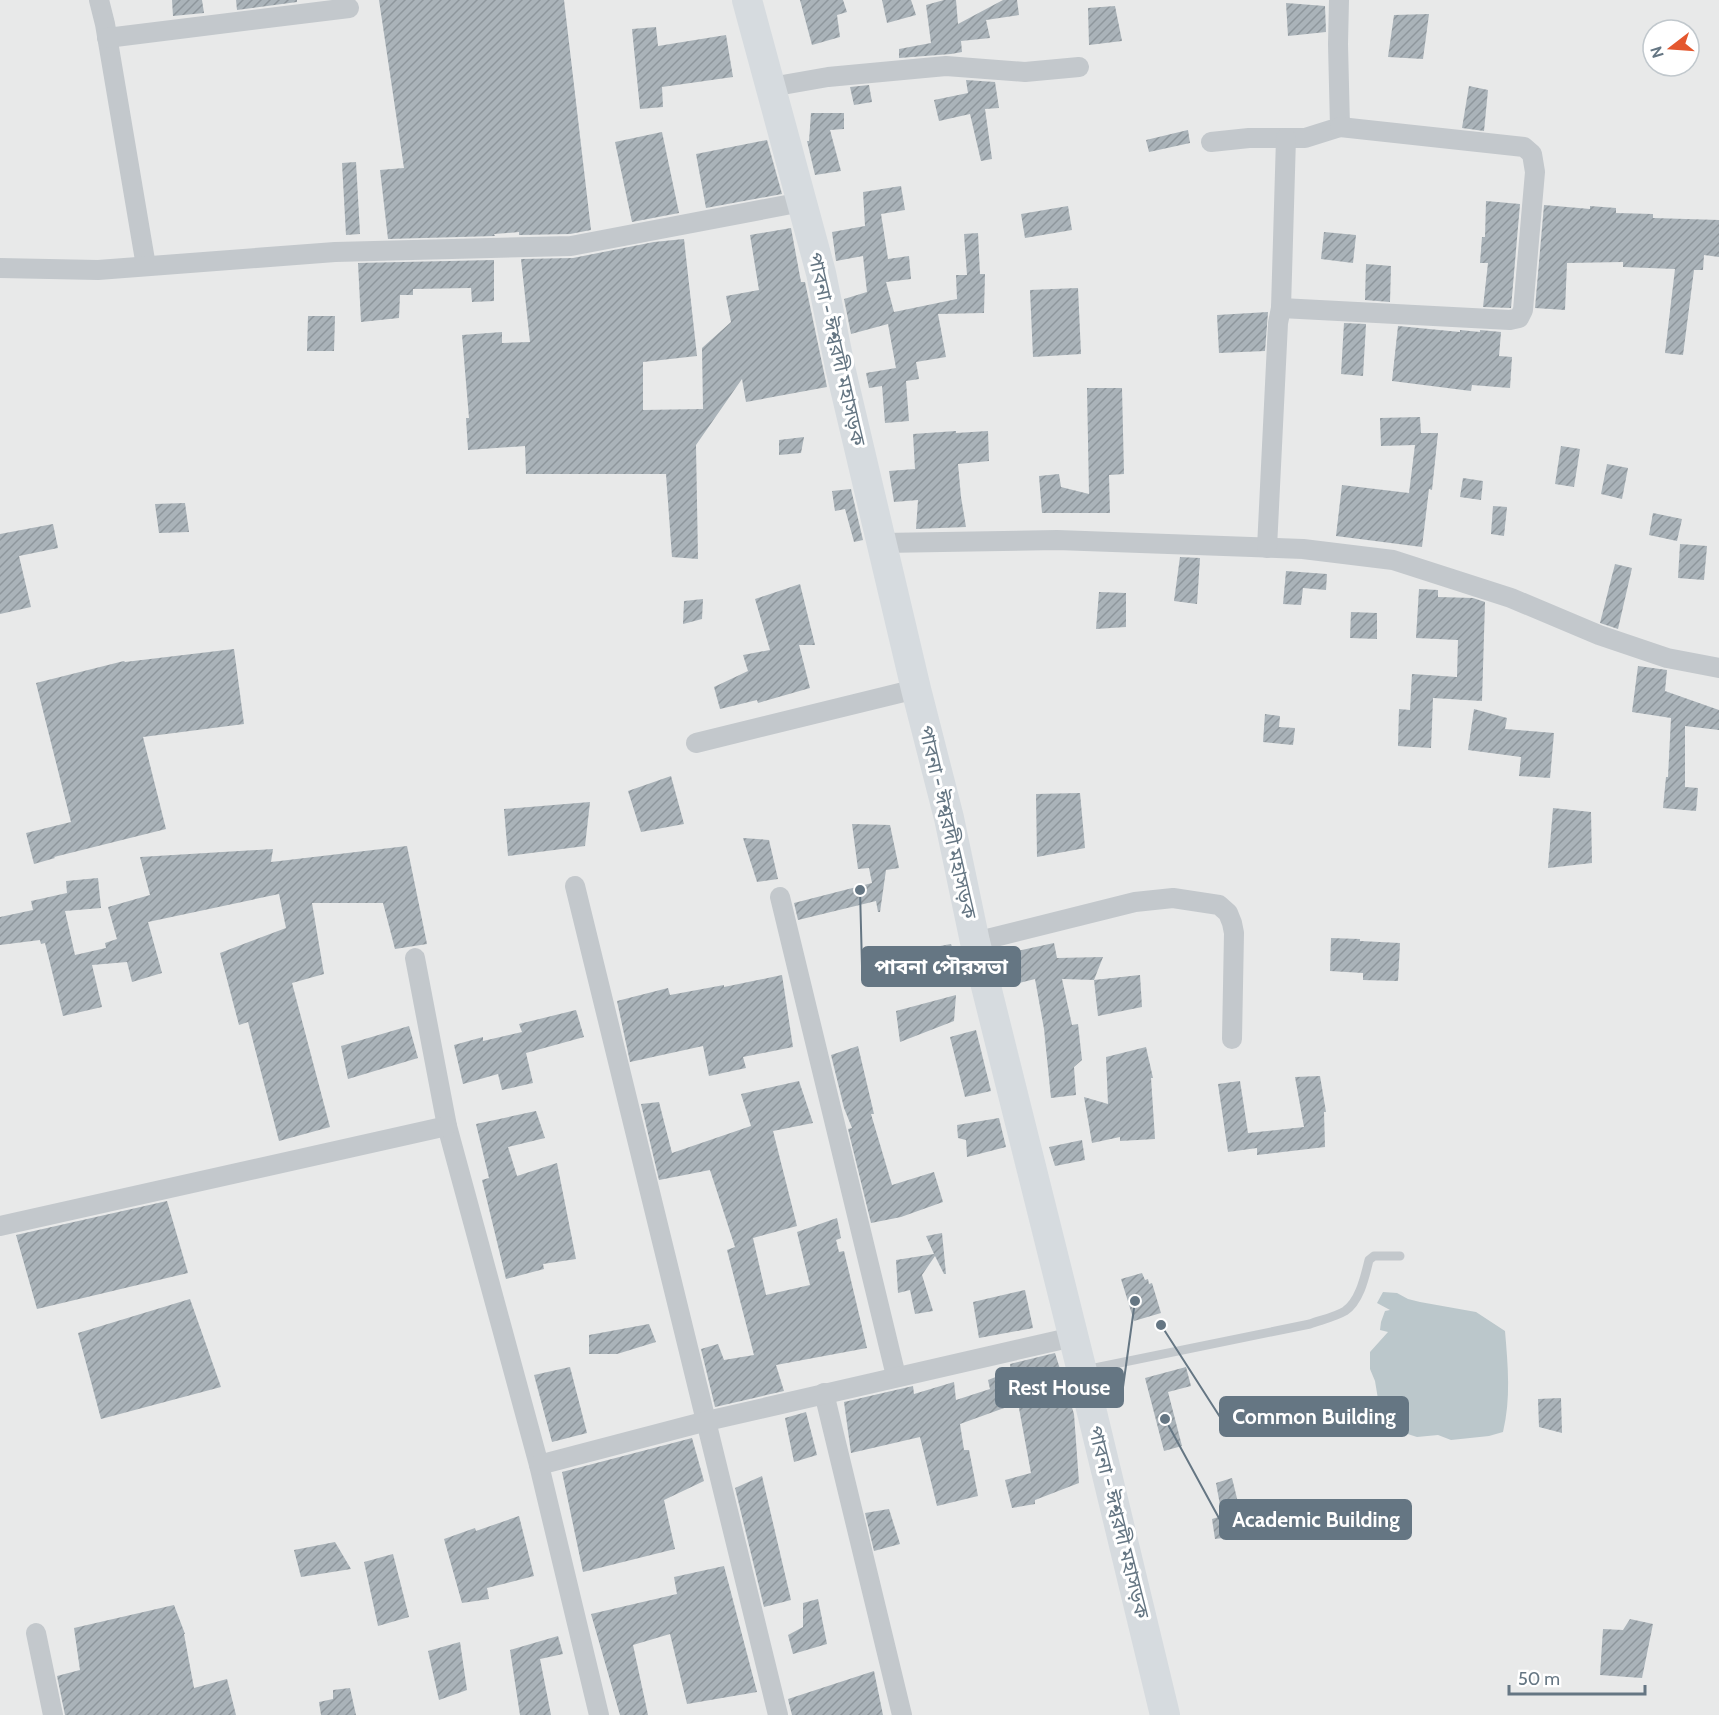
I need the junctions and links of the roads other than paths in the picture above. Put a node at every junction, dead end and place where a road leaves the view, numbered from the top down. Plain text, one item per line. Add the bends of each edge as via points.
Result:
1 (99, 0) edge
2 (747, 0) edge
3 (1339, 0) edge
4 (349, 8) dead end
5 (107, 38) junction
6 (1079, 67) dead end
7 (771, 87) junction
8 (1340, 127) junction
9 (1286, 138) junction
10 (1211, 142) dead end
11 (802, 201) junction
12 (146, 266) junction
13 (0, 268) edge
14 (1281, 308) junction
15 (882, 543) junction
16 (1267, 548) junction
17 (1719, 668) edge
18 (916, 689) junction
19 (696, 743) dead end
20 (575, 886) dead end
21 (780, 897) dead end
22 (975, 942) junction
23 (414, 958) dead end
24 (1232, 1039) dead end
25 (447, 1126) junction
26 (0, 1226) edge
27 (1400, 1256) dead end
28 (1073, 1337) junction
29 (1082, 1371) junction
30 (896, 1376) junction
31 (824, 1393) junction
32 (707, 1420) junction
33 (538, 1465) junction
34 (36, 1633) dead end
35 (53, 1715) edge
36 (599, 1715) edge
37 (778, 1715) edge
38 (902, 1715) edge
39 (1165, 1715) edge

1 - 5 street
2 - 7 main road, পাবনা - ঈশ্বরদী মহাসড়ক
3 - 8 street
4 - 5 street
5 - 12 street
6 - 7 street via 1025,72 946,66 828,77
7 - 11 main road, পাবনা - ঈশ্বরদী মহাসড়ক
8 - 9 street via 1305,138
8 - 14 street via 1524,147 1532,154 1535,172 1523,310 1519,318 1510,320
9 - 10 street
9 - 14 street
11 - 12 street via 571,246 335,252
11 - 15 main road, পাবনা - ঈশ্বরদী মহাসড়ক
12 - 13 street via 98,270
14 - 16 street
15 - 16 street via 1057,540
15 - 18 main road, পাবনা - ঈশ্বরদী মহাসড়ক
16 - 17 street via 1393,560 1511,598 1667,658
18 - 19 street
18 - 22 main road, পাবনা - ঈশ্বরদী মহাসড়ক
20 - 32 street
21 - 30 street
22 - 24 street via 1135,902 1173,898 1219,905 1228,912 1234,933
22 - 28 main road, পাবনা - ঈশ্বরদী মহাসড়ক
23 - 25 street
25 - 26 street
25 - 33 street
27 - 29 lane via 1374,1256 1358,1295 1347,1310 1329,1318
28 - 29 main road, পাবনা - ঈশ্বরদী মহাসড়ক
28 - 30 street
29 - 39 main road, পাবনা - ঈশ্বরদী মহাসড়ক
30 - 31 street
31 - 32 street
31 - 38 street
32 - 33 street
32 - 37 street
33 - 36 street
34 - 35 street

